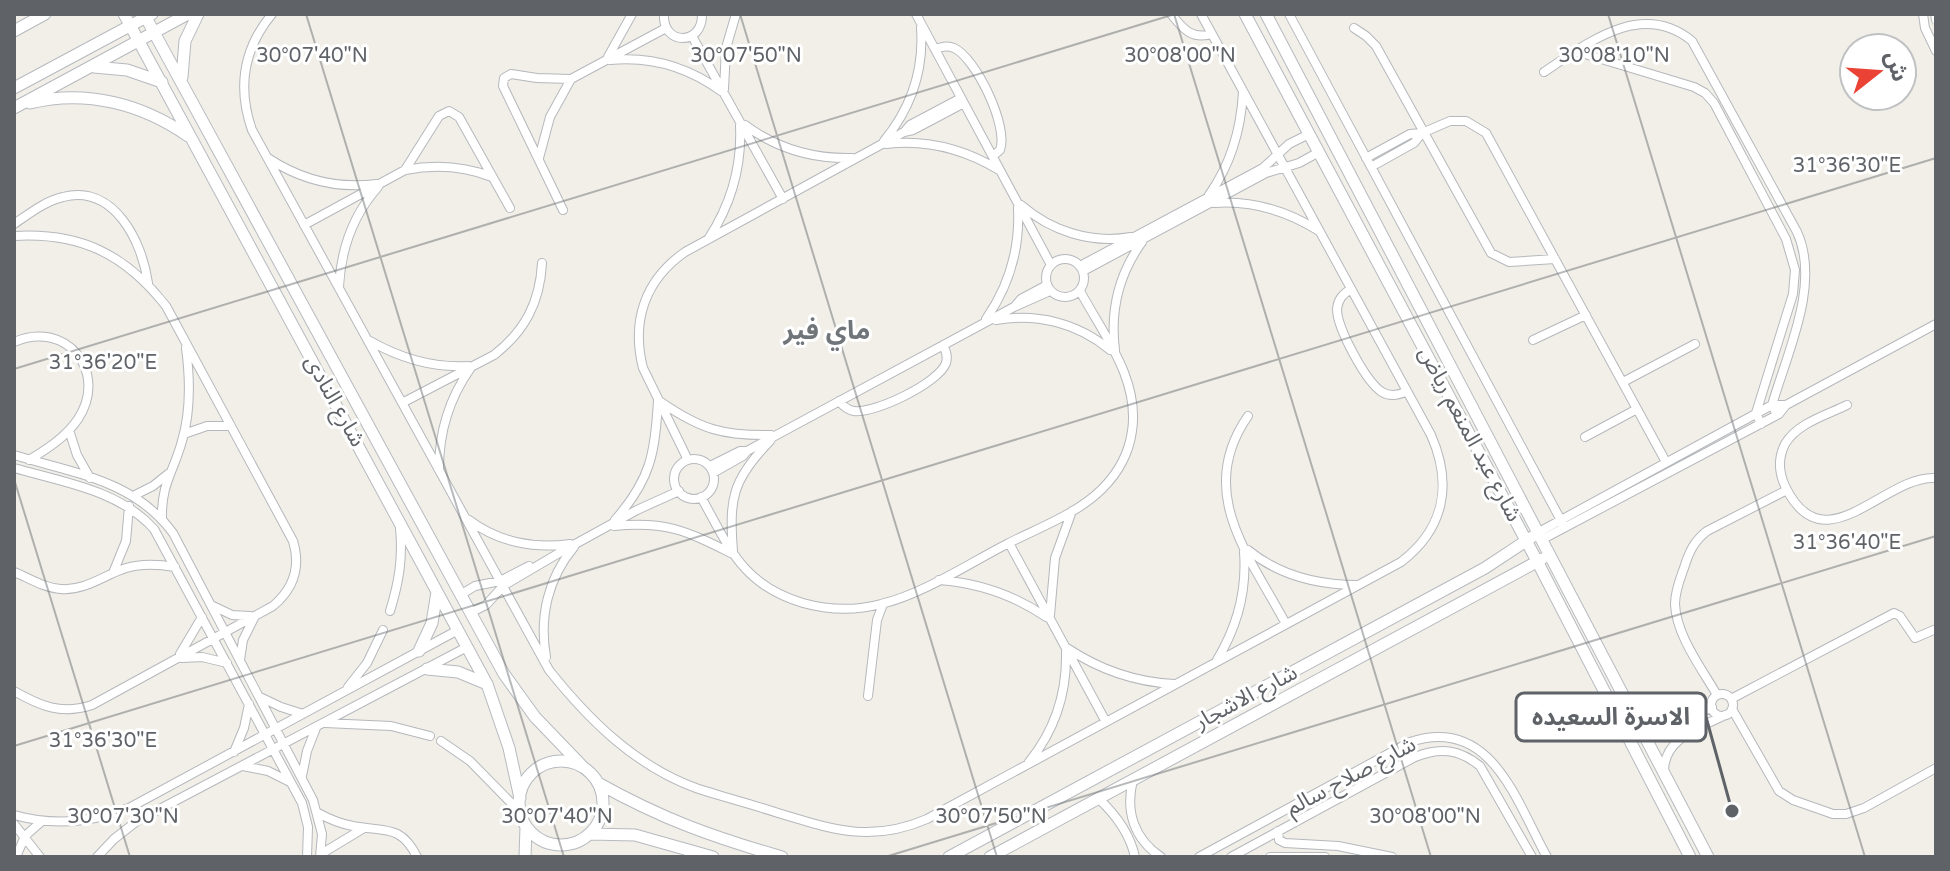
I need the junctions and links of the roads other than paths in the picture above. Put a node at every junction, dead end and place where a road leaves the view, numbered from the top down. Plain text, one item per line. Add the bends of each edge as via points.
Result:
1 (45, 14) edge
2 (124, 14) edge
3 (188, 14) edge
4 (198, 14) edge
5 (272, 14) edge
6 (632, 14) edge
7 (664, 14) edge
8 (702, 14) edge
9 (736, 14) edge
10 (916, 14) edge
11 (1171, 14) edge
12 (1201, 14) edge
13 (1245, 14) edge
14 (1266, 14) edge
15 (1289, 14) edge
16 (1923, 14) edge
17 (1935, 14) edge
18 (148, 15) edge
19 (1936, 20) edge
20 (921, 23) junction
21 (131, 26) junction
22 (666, 28) junction
23 (1354, 28) dead end
24 (14, 31) edge
25 (155, 32) junction
26 (1212, 34) junction
27 (692, 36) junction
28 (139, 41) junction
29 (935, 49) junction
30 (1575, 51) junction
31 (1936, 51) edge
32 (605, 61) junction
33 (90, 67) junction
34 (1544, 72) dead end
35 (571, 79) junction
36 (162, 82) junction
37 (182, 82) junction
38 (14, 88) edge
39 (1243, 91) junction
40 (725, 94) junction
41 (963, 101) junction
42 (16, 106) edge
43 (1732, 113) junction
44 (1722, 119) junction
45 (740, 121) junction
46 (1325, 125) junction
47 (1422, 133) junction
48 (1309, 134) junction
49 (192, 139) junction
50 (1334, 143) junction
51 (881, 145) junction
52 (1319, 152) junction
53 (1278, 154) junction
54 (993, 156) junction
55 (267, 157) junction
56 (857, 158) junction
57 (1366, 158) junction
58 (538, 159) junction
59 (1285, 167) junction
60 (1371, 167) junction
61 (405, 170) junction
62 (1001, 172) junction
63 (493, 177) junction
64 (381, 183) junction
65 (783, 199) junction
66 (1208, 201) junction
67 (1017, 202) junction
68 (510, 208) dead end
69 (563, 210) dead end
70 (14, 224) edge
71 (304, 225) junction
72 (1319, 231) junction
73 (14, 236) edge
74 (1141, 237) junction
75 (708, 240) junction
76 (1555, 259) junction
77 (542, 263) dead end
78 (1051, 265) junction
79 (1082, 269) junction
80 (148, 284) junction
81 (339, 288) junction
82 (1048, 288) junction
83 (1351, 289) junction
84 (1080, 291) junction
85 (1586, 315) junction
86 (983, 323) junction
87 (1936, 324) edge
88 (367, 340) junction
89 (1533, 340) dead end
90 (14, 342) edge
91 (186, 343) junction
92 (1695, 344) dead end
93 (943, 345) junction
94 (1115, 355) junction
95 (472, 366) junction
96 (1623, 382) junction
97 (1407, 391) junction
98 (658, 400) junction
99 (839, 401) junction
100 (402, 403) junction
101 (1772, 405) junction
102 (1786, 405) junction
103 (1847, 405) dead end
104 (1637, 409) junction
105 (1756, 413) junction
106 (1777, 415) junction
107 (1248, 416) dead end
108 (364, 417) junction
109 (1761, 424) junction
110 (231, 426) junction
111 (349, 427) junction
112 (69, 430) junction
113 (184, 434) junction
114 (776, 435) junction
115 (1585, 437) dead end
116 (376, 440) junction
117 (361, 449) junction
118 (14, 455) edge
119 (29, 460) junction
120 (688, 460) junction
121 (1666, 462) junction
122 (14, 468) edge
123 (439, 469) junction
124 (711, 470) junction
125 (168, 474) junction
126 (90, 478) junction
127 (1936, 478) edge
128 (677, 488) junction
129 (1787, 490) junction
130 (135, 495) junction
131 (701, 497) junction
132 (129, 506) junction
133 (1072, 510) junction
134 (464, 515) junction
135 (162, 518) junction
136 (399, 523) junction
137 (1562, 523) junction
138 (609, 526) junction
139 (1541, 536) junction
140 (1526, 541) junction
141 (578, 542) junction
142 (1009, 543) junction
143 (1244, 547) junction
144 (733, 554) junction
145 (1550, 554) junction
146 (1537, 561) junction
147 (175, 567) junction
148 (14, 572) edge
149 (112, 573) junction
150 (936, 580) junction
151 (502, 584) junction
152 (1359, 585) junction
153 (437, 592) junction
154 (460, 595) junction
155 (883, 604) junction
156 (211, 605) junction
157 (390, 611) dead end
158 (470, 613) junction
159 (255, 615) junction
160 (202, 617) junction
161 (1050, 619) junction
162 (1286, 624) junction
163 (1936, 629) edge
164 (383, 630) dead end
165 (458, 630) junction
166 (225, 632) junction
167 (214, 638) junction
168 (467, 647) junction
169 (1065, 647) junction
170 (419, 651) junction
171 (177, 658) junction
172 (240, 661) junction
173 (227, 663) junction
174 (1215, 663) junction
175 (427, 669) junction
176 (549, 670) junction
177 (487, 684) junction
178 (1175, 684) junction
179 (14, 691) edge
180 (344, 692) junction
181 (1717, 695) junction
182 (259, 696) junction
183 (868, 696) dead end
184 (249, 703) junction
185 (1712, 707) junction
186 (1729, 708) junction
187 (304, 714) junction
188 (1638, 720) junction
189 (1106, 722) junction
190 (1621, 723) junction
191 (320, 725) junction
192 (276, 729) junction
193 (1183, 731) junction
194 (266, 734) junction
195 (430, 736) dead end
196 (441, 741) dead end
197 (284, 744) junction
198 (1192, 749) junction
199 (274, 750) junction
200 (234, 752) junction
201 (1027, 765) junction
202 (242, 766) junction
203 (584, 768) junction
204 (1936, 768) edge
205 (1664, 772) junction
206 (302, 777) junction
207 (1133, 780) junction
208 (291, 782) junction
209 (598, 782) junction
210 (520, 798) junction
211 (1099, 799) junction
212 (1683, 807) junction
213 (520, 812) junction
214 (318, 813) junction
215 (14, 815) edge
216 (1668, 815) junction
217 (42, 821) junction
218 (14, 824) edge
219 (526, 827) junction
220 (365, 828) junction
221 (1278, 831) junction
222 (590, 834) junction
223 (25, 836) junction
224 (576, 843) junction
225 (305, 855) edge
226 (321, 856) edge
227 (16, 857) edge
228 (40, 857) edge
229 (97, 857) edge
230 (417, 857) edge
231 (525, 857) edge
232 (563, 857) edge
233 (713, 857) edge
234 (782, 857) edge
235 (949, 857) edge
236 (990, 857) edge
237 (1135, 857) edge
238 (1161, 857) edge
239 (1199, 857) edge
240 (1231, 857) edge
241 (1270, 857) edge
242 (1325, 857) edge
243 (1392, 857) edge
244 (1532, 857) edge
245 (1547, 857) edge
246 (1690, 857) edge
247 (1708, 857) edge

1 - 24 street
2 - 21 street, شارع النادى
3 - 25 street
4 - 37 street via 185,41
5 - 55 street via 253,42 243,77 246,113
6 - 32 street
7 - 22 street
8 - 27 street via 700,29
9 - 40 street via 726,48
10 - 20 street
11 - 26 street via 1191,34
12 - 26 street
13 - 48 street, شارع عبد المنعم رياض
14 - 46 street, شارع عبد المنعم رياض
15 - 57 street
16 - 31 street
17 - 19 street
18 - 21 street
18 - 25 street, شارع النادى
20 - 29 street
20 - 51 street via 914,88
21 - 28 street, شارع النادى
21 - 38 street
22 - 27 street via 678,37
22 - 32 street
23 - 47 street via 1376,46
25 - 28 street
25 - 37 street, شارع النادى
26 - 39 street
27 - 40 street
28 - 33 street
28 - 36 street, شارع النادى
29 - 41 street
29 - 54 street via 959,51 986,90 1003,135
30 - 34 street
30 - 43 street via 1623,21 1659,18 1692,41
30 - 44 street via 1700,89
32 - 35 street
32 - 40 street via 637,59 668,65
33 - 36 street via 127,70
33 - 42 street
35 - 58 street via 550,117
35 - 58 street via 511,74 503,81
36 - 49 street, شارع النادى
37 - 108 street, شارع النادى
39 - 53 street
39 - 66 street via 1231,155
40 - 45 street
41 - 51 street
41 - 54 street
42 - 49 street via 58,98 99,99 158,117
43 - 44 street
43 - 101 street via 1797,232 1806,259 1805,296
44 - 105 street via 1786,239 1795,270 1793,294
45 - 56 street via 795,151
45 - 65 street
45 - 75 street via 734,183
46 - 48 street
46 - 50 street, شارع عبد المنعم رياض
47 - 57 street
47 - 60 street
47 - 76 street via 1491,253 1509,262
47 - 76 street via 1458,121 1486,133
48 - 52 street, شارع عبد المنعم رياض
48 - 53 street
49 - 111 street, شارع النادى
50 - 52 street
50 - 139 street, شارع عبد المنعم رياض
51 - 56 street
51 - 62 street via 944,146
52 - 59 street
52 - 140 street, شارع عبد المنعم رياض
53 - 59 street
53 - 66 street
54 - 62 street
55 - 64 street via 321,182
55 - 71 street
56 - 65 street
57 - 60 street
58 - 69 street
59 - 66 street
59 - 72 street
60 - 137 street
61 - 63 street via 456,167
61 - 63 street via 439,116 449,111 459,117
61 - 64 street
62 - 67 street
63 - 68 street
64 - 71 street
64 - 81 street via 350,231
65 - 75 street
66 - 72 street via 1259,205
66 - 74 street
67 - 74 street via 1071,234
67 - 78 street
67 - 86 street via 1010,273
70 - 80 street via 60,197 96,198 112,207 128,228
71 - 81 street
72 - 83 street
73 - 80 street via 86,244
74 - 79 street
74 - 94 street via 1117,293
75 - 98 street via 665,268 642,308 639,354
76 - 85 street
77 - 95 street via 538,294 526,322 506,346
78 - 79 street via 1066,259
78 - 82 street
79 - 84 street
80 - 91 street
81 - 88 street
82 - 84 street via 1065,298
82 - 86 street
83 - 97 street
83 - 97 street via 1337,309 1351,347 1380,391
84 - 94 street
85 - 89 street
85 - 96 street
86 - 93 street
86 - 94 street via 1029,317 1060,323
87 - 102 street
88 - 95 street via 419,362
88 - 100 street
90 - 112 street via 32,336 59,340 81,358 88,393
91 - 110 street
91 - 113 street via 189,389
92 - 96 street
93 - 99 street
93 - 99 street via 944,367 904,396 857,412
94 - 133 street via 1132,399 1127,449 1100,492
95 - 100 street
95 - 123 street via 446,415
96 - 104 street
97 - 152 street via 1438,452 1441,505 1415,551
98 - 114 street via 694,424 718,432
98 - 120 street
98 - 138 street via 649,468
99 - 114 street
100 - 123 street
101 - 102 street
101 - 105 street
101 - 106 street
102 - 106 street
103 - 129 street via 1790,437 1780,459
104 - 115 street
104 - 121 street
105 - 109 street
105 - 121 street
106 - 109 street
107 - 143 street via 1231,446 1224,481 1229,516
108 - 111 street via 359,426
108 - 116 street, شارع النادى
109 - 137 street
110 - 113 street via 207,426
110 - 159 street via 293,541 297,558 288,590
111 - 117 street, شارع النادى
112 - 119 street
112 - 126 street
113 - 125 street
114 - 124 street
114 - 144 street via 736,485
116 - 117 street via 366,440
116 - 154 street, شارع النادى
117 - 136 street, شارع النادى
118 - 119 street
119 - 126 street
120 - 124 street via 700,460
120 - 128 street via 678,467
121 - 137 street
122 - 132 street
123 - 134 street
124 - 131 street via 711,490
125 - 130 street
125 - 135 street
126 - 130 street
127 - 129 street via 1914,481 1835,520 1806,512
128 - 131 street via 689,498
128 - 138 street
129 - 181 street via 1707,531 1689,553 1677,588 1682,631
130 - 135 street
131 - 144 street
132 - 147 street via 154,529
132 - 149 street via 126,541
133 - 142 street
133 - 161 street via 1055,558
134 - 141 street via 513,542
134 - 151 street
135 - 156 street
136 - 153 street, شارع النادى
136 - 157 street via 402,553
137 - 139 street
138 - 141 street
138 - 144 street via 673,527
139 - 140 street, شارع الاشجار
139 - 145 street, شارع عبد المنعم رياض
140 - 146 street, شارع عبد المنعم رياض
140 - 193 street, شارع الاشجار
141 - 151 street
141 - 176 street via 548,594 543,640
142 - 150 street
142 - 161 street
143 - 152 street via 1298,577
143 - 162 street
143 - 174 street via 1240,607
144 - 155 street via 760,583 800,602 833,609
145 - 146 street, شارع الاشجار
145 - 188 street, شارع عبد المنعم رياض
146 - 190 street, شارع عبد المنعم رياض
146 - 198 street, شارع الاشجار
147 - 149 street via 143,564
147 - 160 street
148 - 149 street via 71,589
150 - 155 street
150 - 161 street via 988,588
151 - 154 street via 483,583
151 - 158 street via 486,605
151 - 176 street
152 - 162 street
153 - 165 street, شارع النادى
153 - 170 street via 432,623
154 - 158 street, شارع النادى
155 - 183 street
156 - 159 street via 232,615
156 - 166 street
158 - 203 street, شارع النادى via 514,689
159 - 166 street
159 - 172 street
160 - 167 street
160 - 171 street
161 - 169 street
162 - 174 street
163 - 186 street via 1915,638 1894,613
164 - 180 street via 367,663
165 - 168 street, شارع النادى
165 - 170 street
166 - 167 street
166 - 172 street
167 - 171 street
167 - 173 street
168 - 175 street
168 - 177 street, شارع النادى
169 - 178 street via 1117,674
169 - 189 street
169 - 201 street via 1058,711
170 - 180 street
171 - 173 street
171 - 179 street via 82,708 42,707
172 - 182 street
173 - 184 street
174 - 178 street
175 - 177 street via 458,672
175 - 191 street
176 - 201 street via 607,733 671,776 835,830 866,834 913,825
177 - 210 street, شارع النادى
178 - 189 street
180 - 187 street
181 - 185 street
181 - 186 street via 1726,695
182 - 187 street
182 - 192 street
184 - 194 street
184 - 200 street
185 - 186 street via 1715,713
185 - 188 street via 1665,728
186 - 204 street via 1779,791 1833,814 1864,808
186 - 205 street via 1674,743
187 - 192 street
188 - 190 street
188 - 205 street, شارع عبد المنعم رياض
189 - 201 street
190 - 216 street, شارع عبد المنعم رياض
191 - 195 street via 391,726
191 - 197 street
191 - 206 street
192 - 194 street
192 - 197 street
193 - 198 street
193 - 235 street, شارع الاشجار
194 - 199 street
194 - 200 street
196 - 213 street via 470,761
197 - 199 street
197 - 206 street
198 - 207 street, شارع الاشجار
199 - 202 street
199 - 208 street
200 - 217 street via 115,814
202 - 208 street
202 - 229 street via 137,821
203 - 209 street
203 - 210 street via 564,761 544,765 527,778
205 - 212 street, شارع عبد المنعم رياض
206 - 214 street
207 - 211 street, شارع الاشجار
207 - 238 street via 1131,817 1139,837
208 - 225 street via 306,815
209 - 222 street via 603,810
209 - 234 street via 687,828
210 - 213 street
211 - 236 street, شارع الاشجار
211 - 237 street via 1120,823
212 - 216 street
212 - 247 street, شارع عبد المنعم رياض
213 - 219 street
214 - 220 street
214 - 226 street
215 - 217 street
216 - 246 street, شارع عبد المنعم رياض
217 - 223 street
218 - 223 street
219 - 224 street via 549,843
219 - 231 street
220 - 226 street
220 - 230 street via 396,832
221 - 240 street, شارع صلاح سالم
221 - 243 street via 1285,843
221 - 244 street, شارع صلاح سالم via 1415,757 1442,750 1469,757 1480,766
222 - 224 street
222 - 233 street via 635,835
223 - 227 street
223 - 228 street
224 - 232 street
239 - 245 street, شارع صلاح سالم via 1410,742 1439,736 1468,742 1491,759
241 - 242 street

